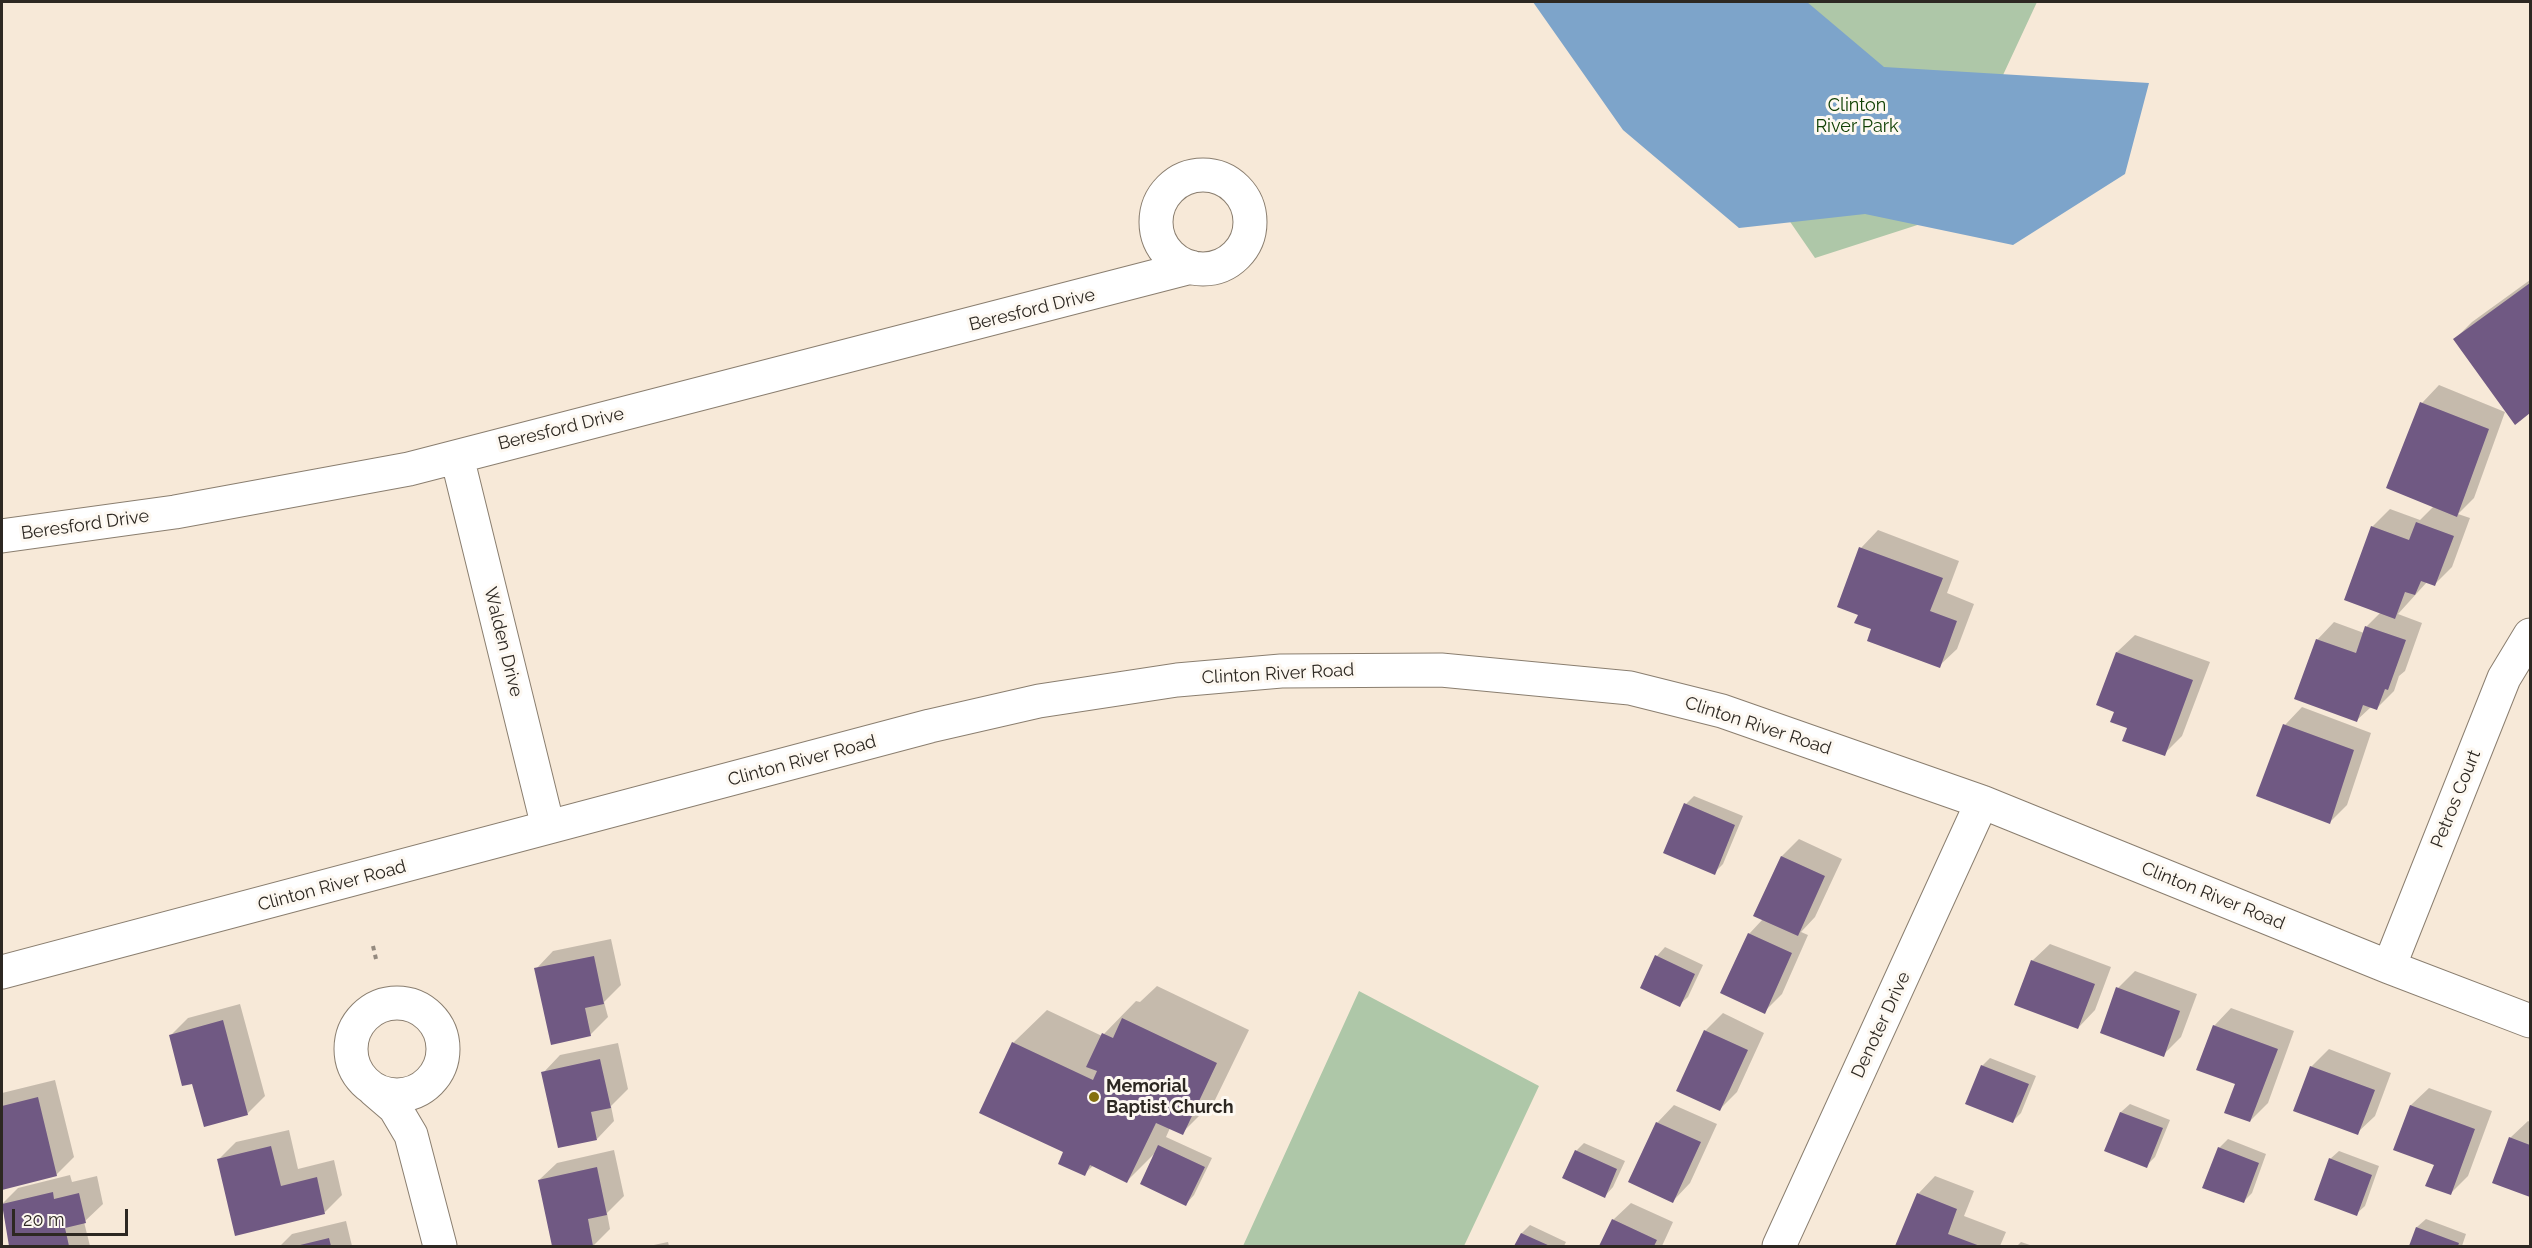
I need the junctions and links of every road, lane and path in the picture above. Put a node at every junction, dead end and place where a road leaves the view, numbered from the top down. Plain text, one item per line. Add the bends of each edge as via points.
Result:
1 (1156, 220) junction
2 (1191, 267) junction
3 (1114, 289) junction
4 (457, 457) junction
5 (2, 536) edge
6 (2530, 635) edge
7 (1982, 802) junction
8 (548, 827) junction
9 (373, 946) dead end
10 (376, 959) dead end
11 (2390, 967) junction
12 (2, 972) edge
13 (2530, 1021) edge
14 (432, 1080) junction
15 (375, 1090) junction
16 (411, 1135) junction
17 (440, 1246) edge
18 (1779, 1246) edge

1 - 2 street via 1165,250 1176,261
1 - 2 street, Beresford Drive via 1167,190 1194,175 1210,175 1237,189 1250,216 1244,246 1221,265 1207,269
1 - 3 street, Beresford Drive via 1145,251
2 - 3 street, Beresford Drive
3 - 4 street, Beresford Drive
4 - 5 street, Beresford Drive via 175,512
4 - 8 street, Walden Drive
6 - 11 street, Petros Court via 2504,678
7 - 8 street, Clinton River Road via 1722,711 1629,688 1441,670 1362,669 1177,680 1039,701
7 - 11 street, Clinton River Road
7 - 18 street, Denoter Drive
8 - 12 street, Clinton River Road
9 - 10 path
11 - 13 street, Clinton River Road
14 - 15 street via 405,1095
14 - 15 street via 440,1067 442,1036 425,1012 397,1002 369,1012 352,1037 354,1067
14 - 16 street via 419,1105
15 - 16 street via 394,1108
16 - 17 street

